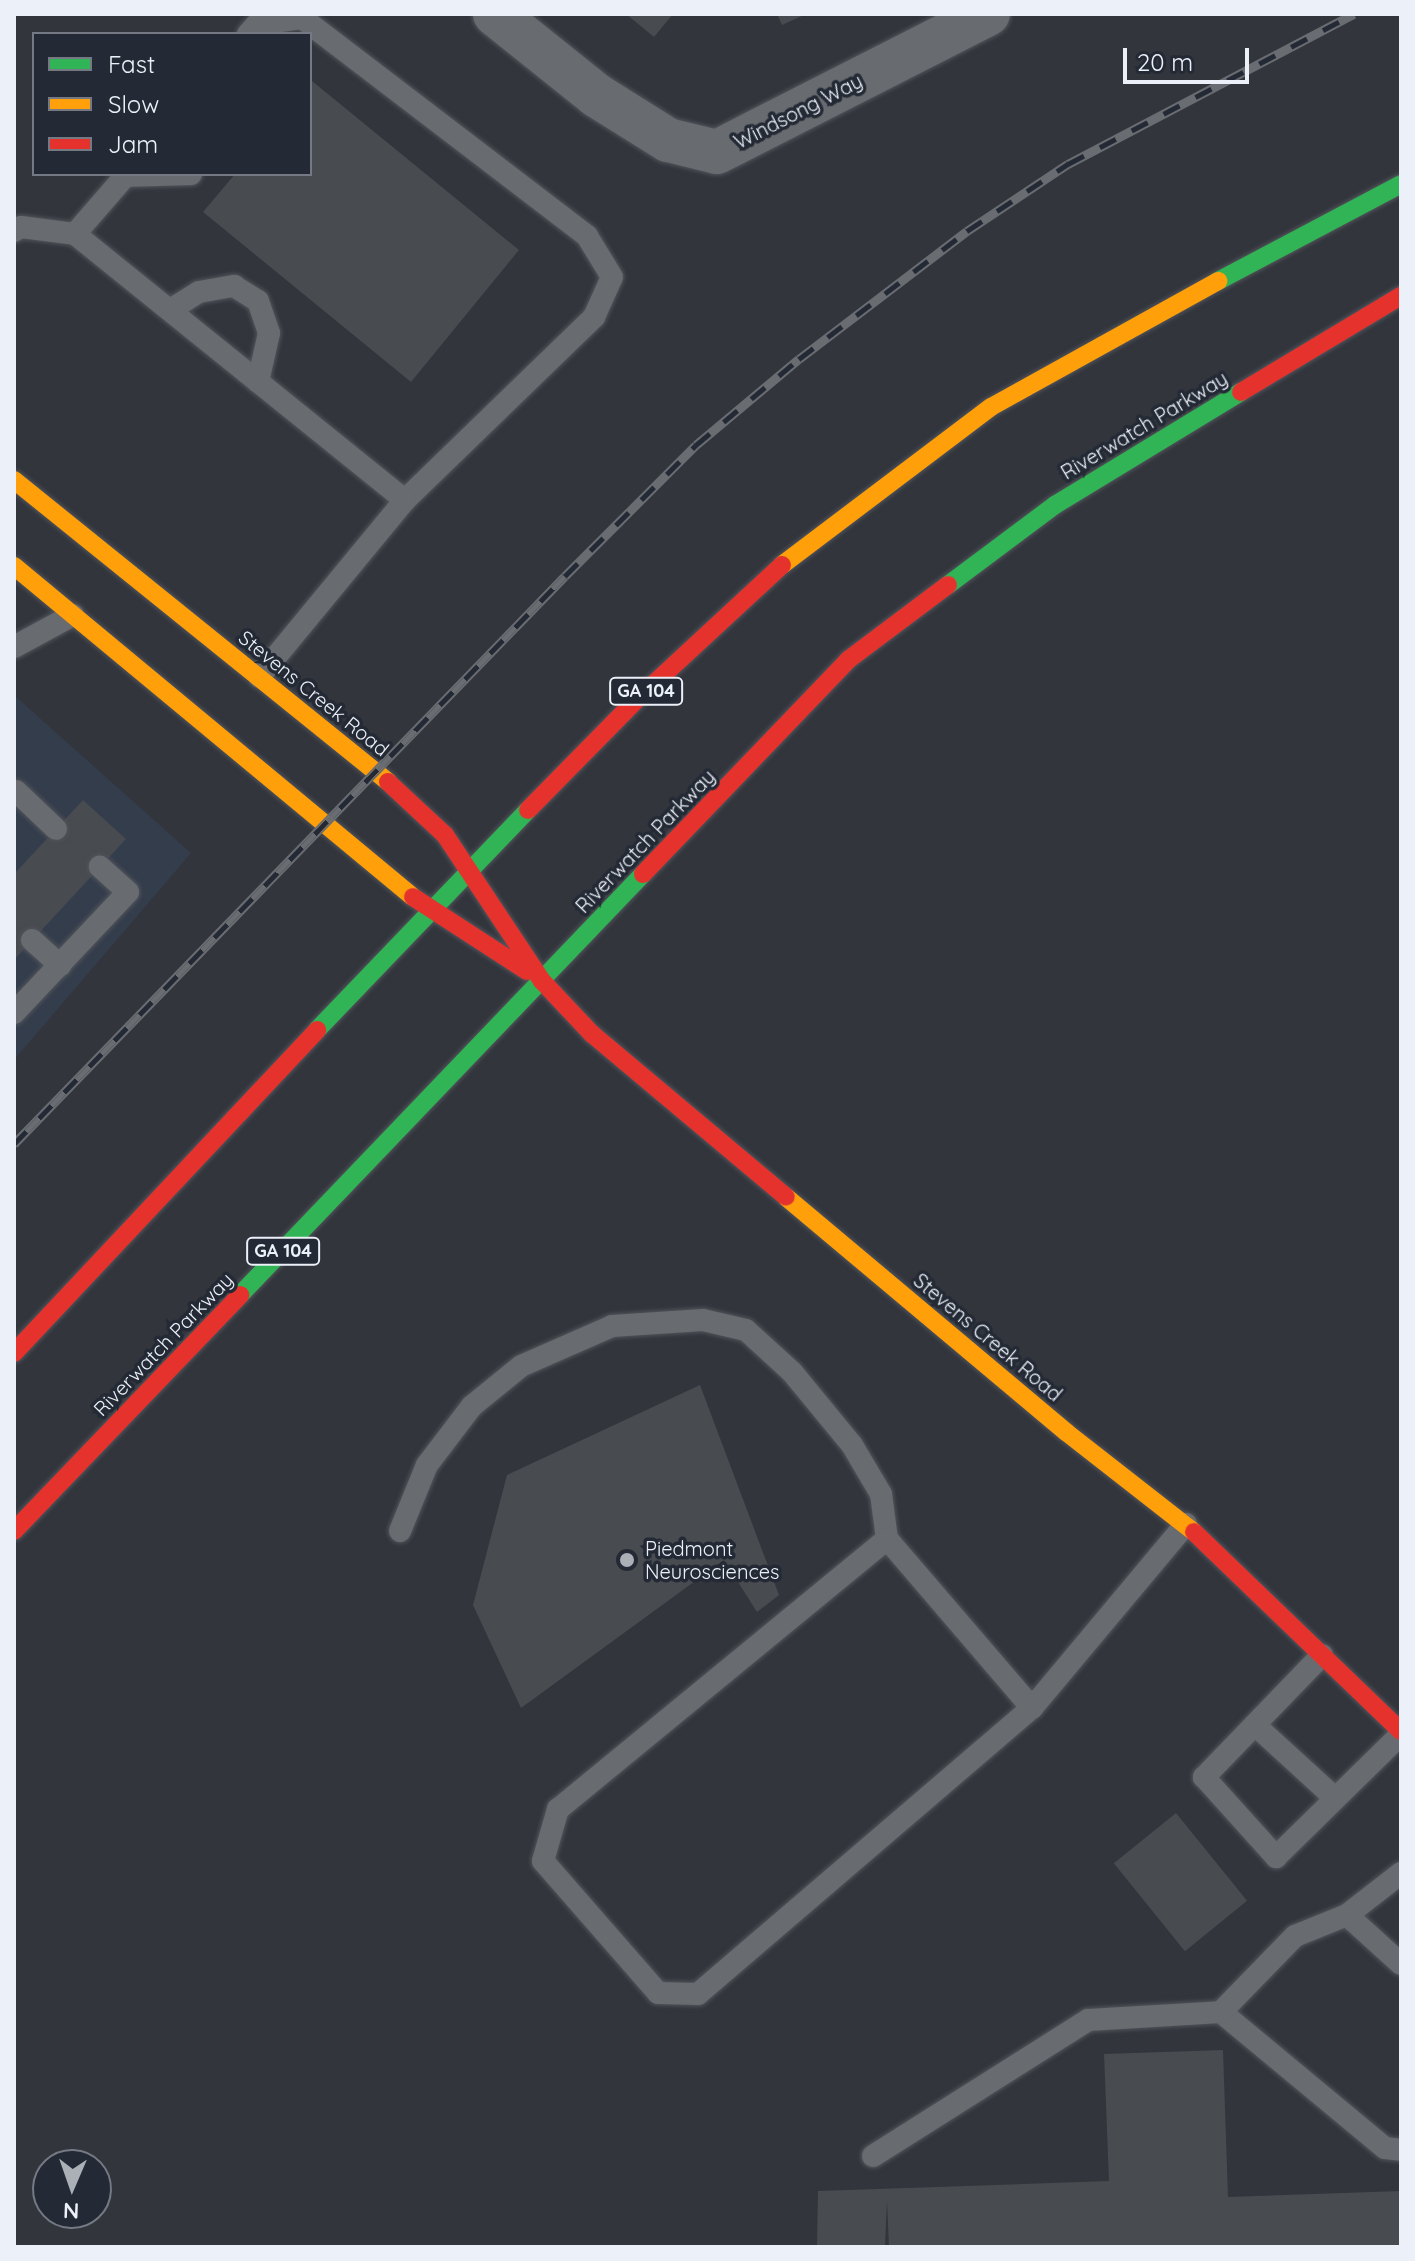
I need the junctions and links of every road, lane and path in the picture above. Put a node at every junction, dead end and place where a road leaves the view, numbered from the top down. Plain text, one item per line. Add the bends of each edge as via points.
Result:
1 (495, 14) edge
2 (988, 14) edge
3 (250, 32) edge
4 (125, 176) edge
5 (1401, 184) edge
6 (14, 231) edge
7 (75, 234) junction
8 (1401, 296) edge
9 (170, 310) junction
10 (258, 382) junction
11 (14, 480) edge
12 (405, 500) junction
13 (14, 566) edge
14 (73, 615) junction
15 (14, 647) edge
16 (259, 677) junction
17 (15, 791) edge
18 (56, 829) dead end
19 (100, 867) dead end
20 (469, 871) junction
21 (431, 909) junction
22 (32, 940) dead end
23 (60, 965) junction
24 (542, 981) junction
25 (15, 1009) edge
26 (14, 1353) edge
27 (1186, 1524) junction
28 (14, 1531) edge
29 (400, 1531) dead end
30 (887, 1539) junction
31 (1322, 1655) junction
32 (1032, 1708) junction
33 (1255, 1725) junction
34 (1401, 1732) edge
35 (1335, 1798) junction
36 (1401, 1873) edge
37 (1347, 1915) junction
38 (1401, 1964) edge
39 (1221, 2012) junction
40 (1401, 2150) edge
41 (873, 2156) dead end

1 - 2 street, Windsong Way via 596,95 668,140 717,152
3 - 12 lane via 256,25 302,18 587,236 612,277 594,317
4 - 7 lane
5 - 20 main road, GA 104 via 1363,200 991,407 770,574 633,703
6 - 7 lane via 21,227
7 - 9 lane
8 - 24 main road, Riverwatch Parkway / GA 104 via 1055,505 848,660
9 - 10 lane
9 - 10 lane via 199,292 234,286 258,301 269,333
10 - 12 lane
11 - 16 main road, Stevens Creek Road
12 - 16 lane
13 - 14 main road, Stevens Creek Road
14 - 15 lane
14 - 21 main road, Stevens Creek Road via 396,886
16 - 20 main road, Stevens Creek Road via 375,770 445,835
17 - 18 lane
19 - 23 lane via 128,892
20 - 21 main road, GA 104
20 - 24 main road, Stevens Creek Road
21 - 24 main road, Stevens Creek Road
21 - 26 main road, GA 104
22 - 23 lane
23 - 25 lane
24 - 27 main road, Stevens Creek Road via 604,1044 1066,1432
24 - 28 main road, Riverwatch Parkway / GA 104
27 - 31 main road, Stevens Creek Road
27 - 32 lane
29 - 30 lane via 427,1465 472,1406 521,1366 612,1326 703,1320 746,1330 792,1372 852,1445 881,1494
30 - 32 lane
30 - 32 lane via 558,1809 543,1861 658,1993 698,1994
31 - 33 lane
31 - 34 main road, Stevens Creek Road
33 - 35 lane
33 - 35 lane via 1204,1777 1276,1857
34 - 35 lane
36 - 37 lane
37 - 38 lane
37 - 39 lane via 1295,1936
39 - 40 lane via 1385,2148
39 - 41 lane via 1088,2020

